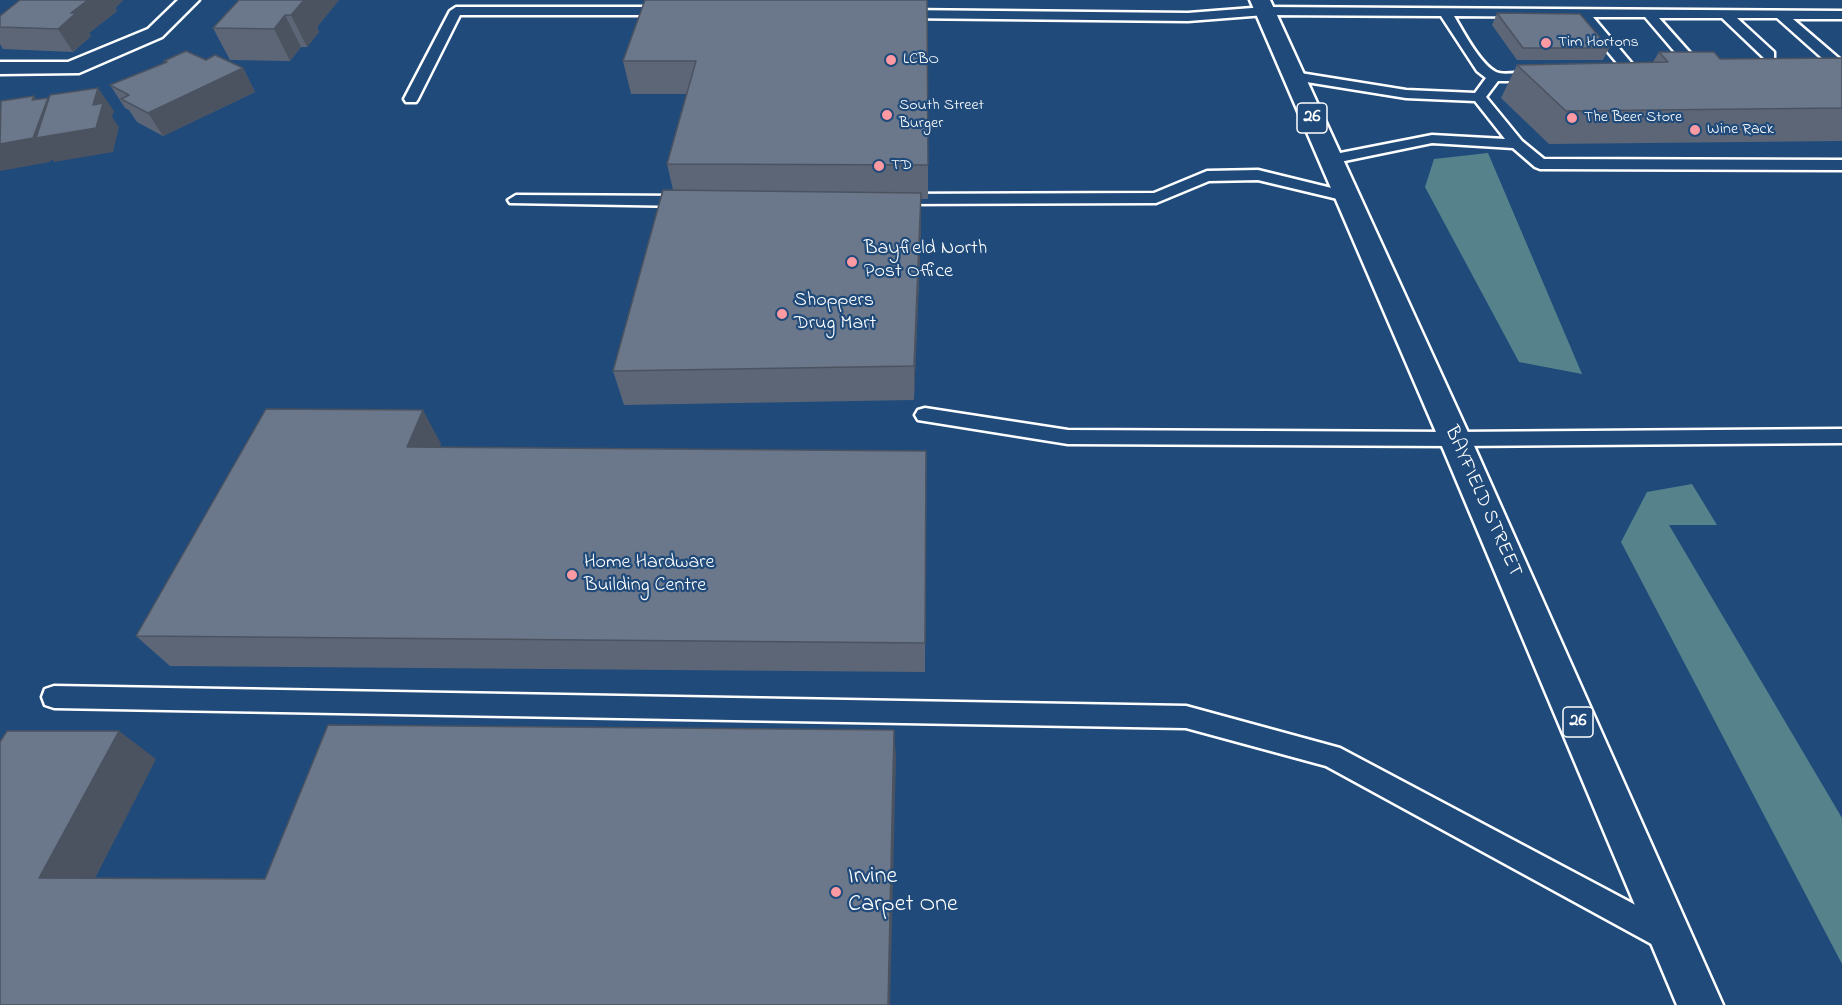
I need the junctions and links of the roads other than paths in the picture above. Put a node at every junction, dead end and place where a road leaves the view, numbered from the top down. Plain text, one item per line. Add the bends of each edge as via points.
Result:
1 (189, 0) edge
2 (1263, 6) edge
3 (685, 12) edge
4 (1445, 13) junction
5 (886, 14) edge
6 (1584, 15) junction
7 (1650, 15) junction
8 (1726, 15) junction
9 (1781, 15) junction
10 (1839, 17) edge
11 (1685, 55) edge
12 (1769, 55) dead end
13 (0, 68) edge
14 (1631, 74) edge
15 (1294, 76) junction
16 (1494, 77) junction
17 (1552, 77) edge
18 (1842, 80) edge
19 (1479, 97) junction
20 (411, 99) dead end
21 (1517, 144) junction
22 (1330, 159) junction
23 (1842, 165) edge
24 (1346, 196) junction
25 (516, 200) dead end
26 (882, 200) edge
27 (706, 201) edge
28 (925, 416) dead end
29 (1842, 436) edge
30 (1455, 439) junction
31 (54, 697) dead end
32 (1672, 940) junction
33 (1700, 1005) edge

1 - 13 main road via 155,33 71,68
2 - 4 lane
2 - 5 lane via 1188,17
2 - 15 main road, BAYFIELD STREET / 26
3 - 20 lane via 456,11
4 - 6 lane
4 - 16 lane via 1482,68
6 - 7 lane
6 - 14 lane
7 - 8 lane
7 - 11 lane
8 - 9 lane
8 - 12 lane
9 - 10 lane
9 - 18 lane via 1839,66 1835,71 1809,75
15 - 19 lane via 1406,94
15 - 22 main road, BAYFIELD STREET / 26
16 - 17 lane
16 - 19 lane
19 - 21 lane
21 - 22 lane via 1432,139
21 - 23 lane via 1540,164
22 - 24 main road, BAYFIELD STREET / 26
24 - 26 lane via 1258,175 1207,176 1156,198
24 - 30 main road, BAYFIELD STREET / 26
25 - 27 lane
28 - 30 lane via 1068,436
29 - 30 lane
30 - 32 main road, BAYFIELD STREET / 26
31 - 32 lane via 1186,717 1331,756
32 - 33 main road, BAYFIELD STREET / 26

